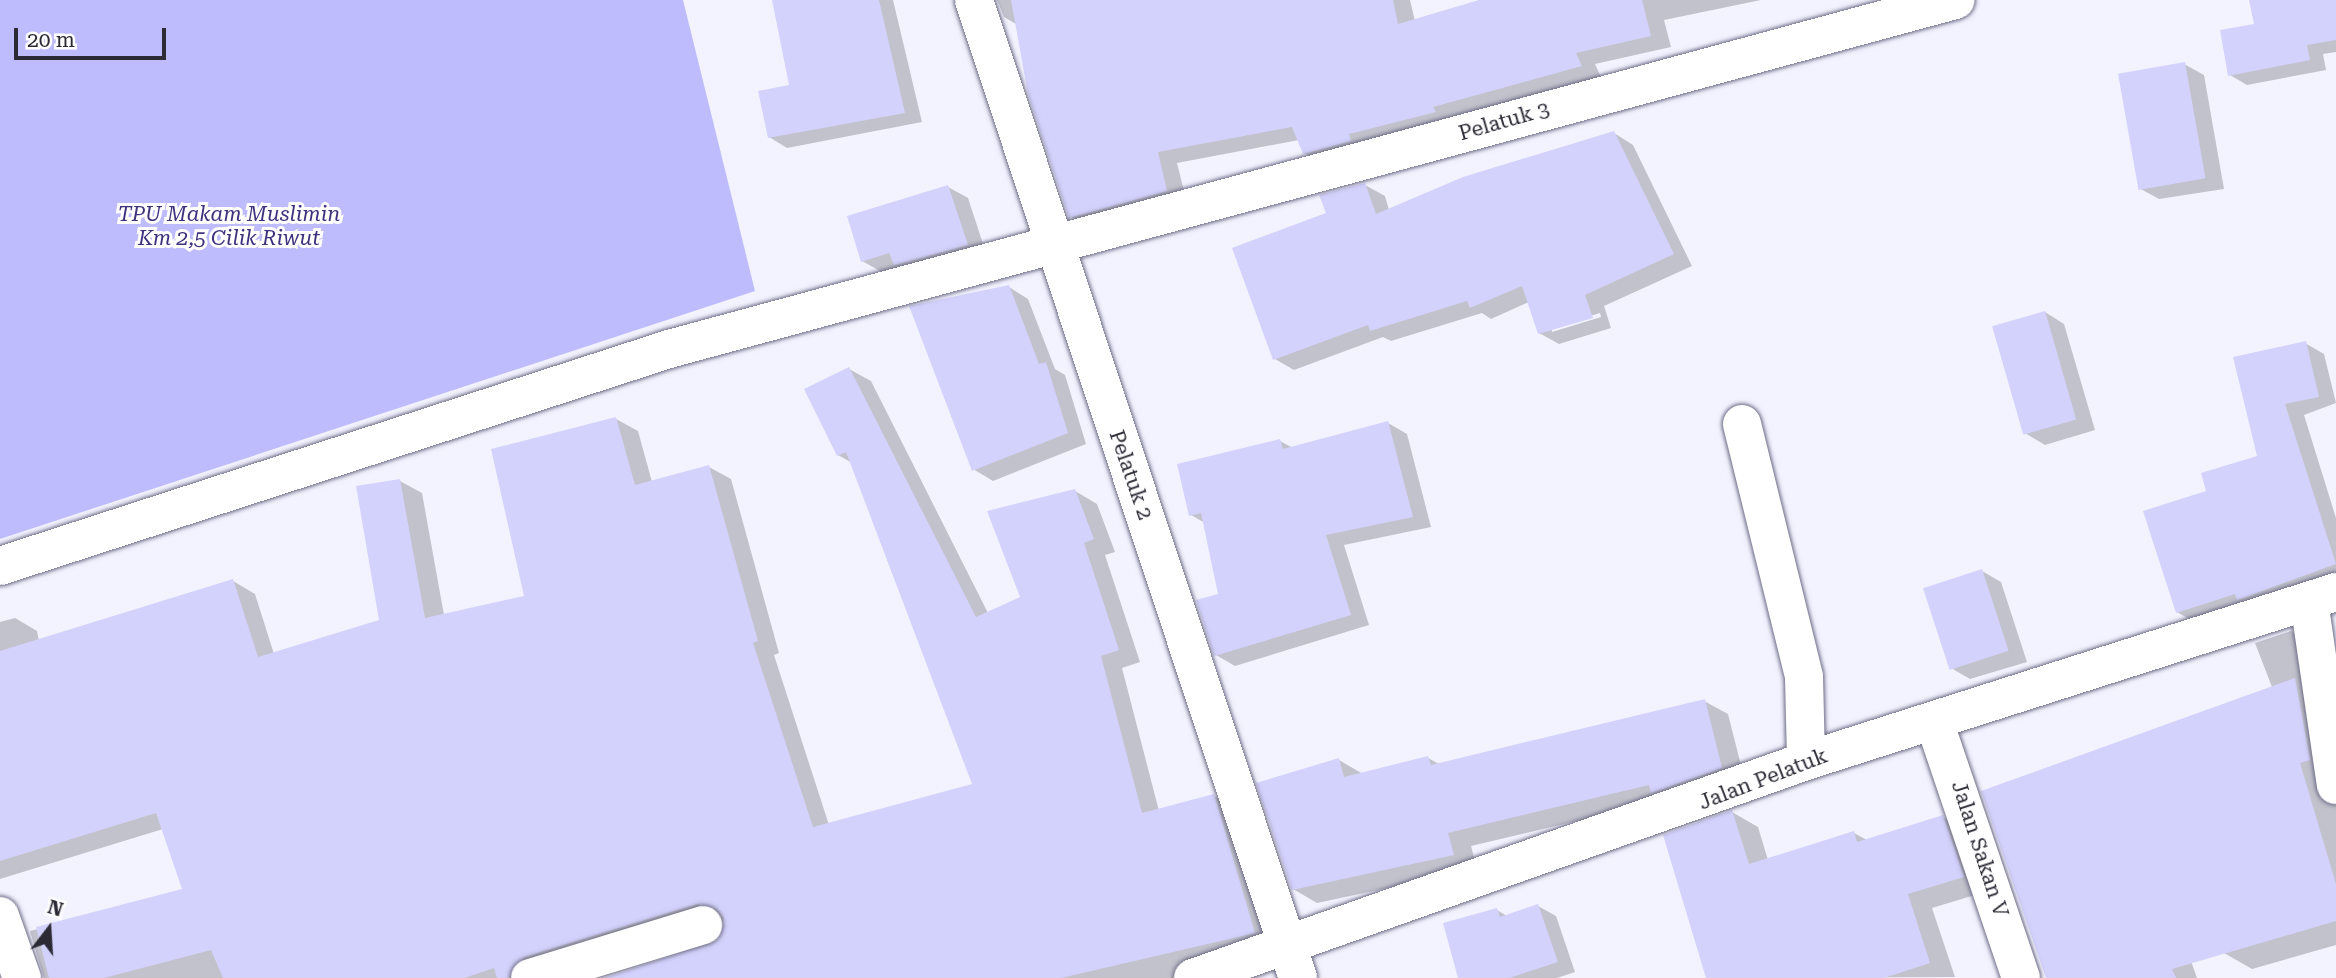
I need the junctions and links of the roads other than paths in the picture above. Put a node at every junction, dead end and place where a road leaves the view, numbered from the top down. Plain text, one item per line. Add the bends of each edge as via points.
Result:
1 (974, 0) edge
2 (1955, 0) edge
3 (1054, 247) junction
4 (1742, 424) dead end
5 (0, 566) edge
6 (2322, 597) edge
7 (1934, 721) junction
8 (1806, 761) junction
9 (2336, 785) edge
10 (0, 916) edge
11 (703, 925) dead end
12 (1294, 963) edge
13 (22, 978) edge
14 (530, 978) edge
15 (1193, 978) edge
16 (2021, 978) edge

1 - 3 street, Pelatuk 2
2 - 3 street, Pelatuk 3
3 - 5 street, Pelatuk 3 via 669,349
3 - 12 street, Pelatuk 2
4 - 8 street via 1804,677
6 - 7 street, Jalan Pelatuk
6 - 9 street
7 - 8 street, Jalan Pelatuk
7 - 16 street, Jalan Sakan V
8 - 12 street, Jalan Pelatuk
10 - 13 street
11 - 14 street
12 - 15 street, Jalan Pelatuk

